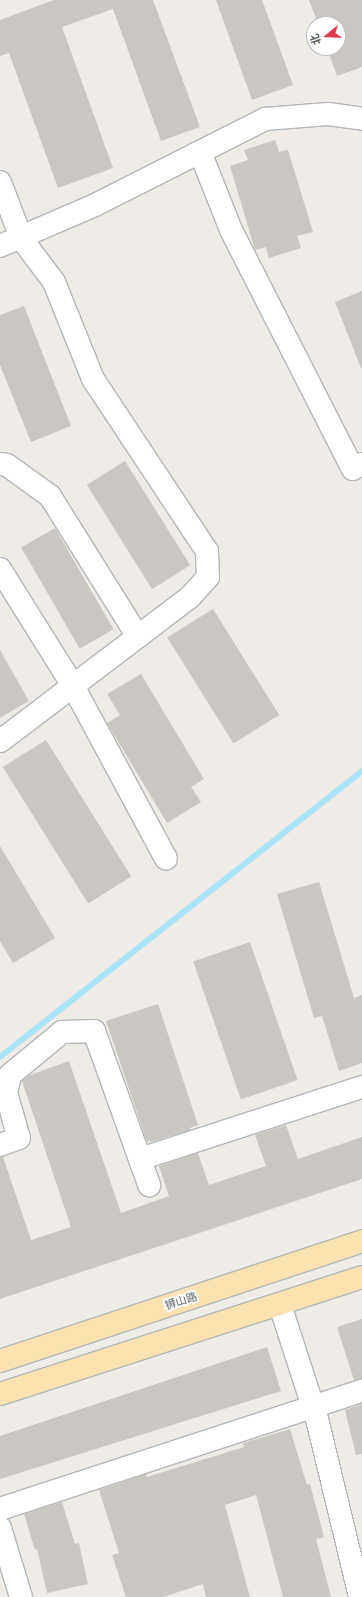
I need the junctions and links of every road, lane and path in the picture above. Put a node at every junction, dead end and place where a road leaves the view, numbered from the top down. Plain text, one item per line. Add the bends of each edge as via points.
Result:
1 (362, 119) edge
2 (200, 152) junction
3 (0, 182) edge
4 (22, 238) junction
5 (0, 246) edge
6 (0, 464) edge
7 (362, 464) edge
8 (0, 568) edge
9 (138, 637) junction
10 (73, 686) junction
11 (0, 741) edge
12 (166, 859) dead end
13 (362, 1087) edge
14 (0, 1145) edge
15 (140, 1159) junction
16 (149, 1185) dead end
17 (362, 1241) edge
18 (362, 1277) edge
19 (280, 1305) junction
20 (0, 1361) edge
21 (362, 1391) edge
22 (0, 1394) edge
23 (313, 1406) junction
24 (0, 1509) edge
25 (0, 1528) edge
26 (22, 1597) edge
27 (360, 1597) edge

1 - 2 lane via 328,114 265,119
2 - 4 lane via 95,206
2 - 7 lane via 231,230 353,468
3 - 4 lane
4 - 5 lane
4 - 9 lane via 54,282 93,379 207,551 208,577 190,597
6 - 9 lane via 7,466 50,496
8 - 10 lane
9 - 10 lane
10 - 11 lane
10 - 12 lane
13 - 15 lane
14 - 15 lane via 20,1138 6,1093 10,1075 62,1032 94,1031
15 - 16 lane
17 - 20 main road, 狮山路
18 - 19 main road
19 - 22 main road
19 - 23 lane
21 - 23 lane
23 - 24 lane
23 - 27 lane
25 - 26 lane

